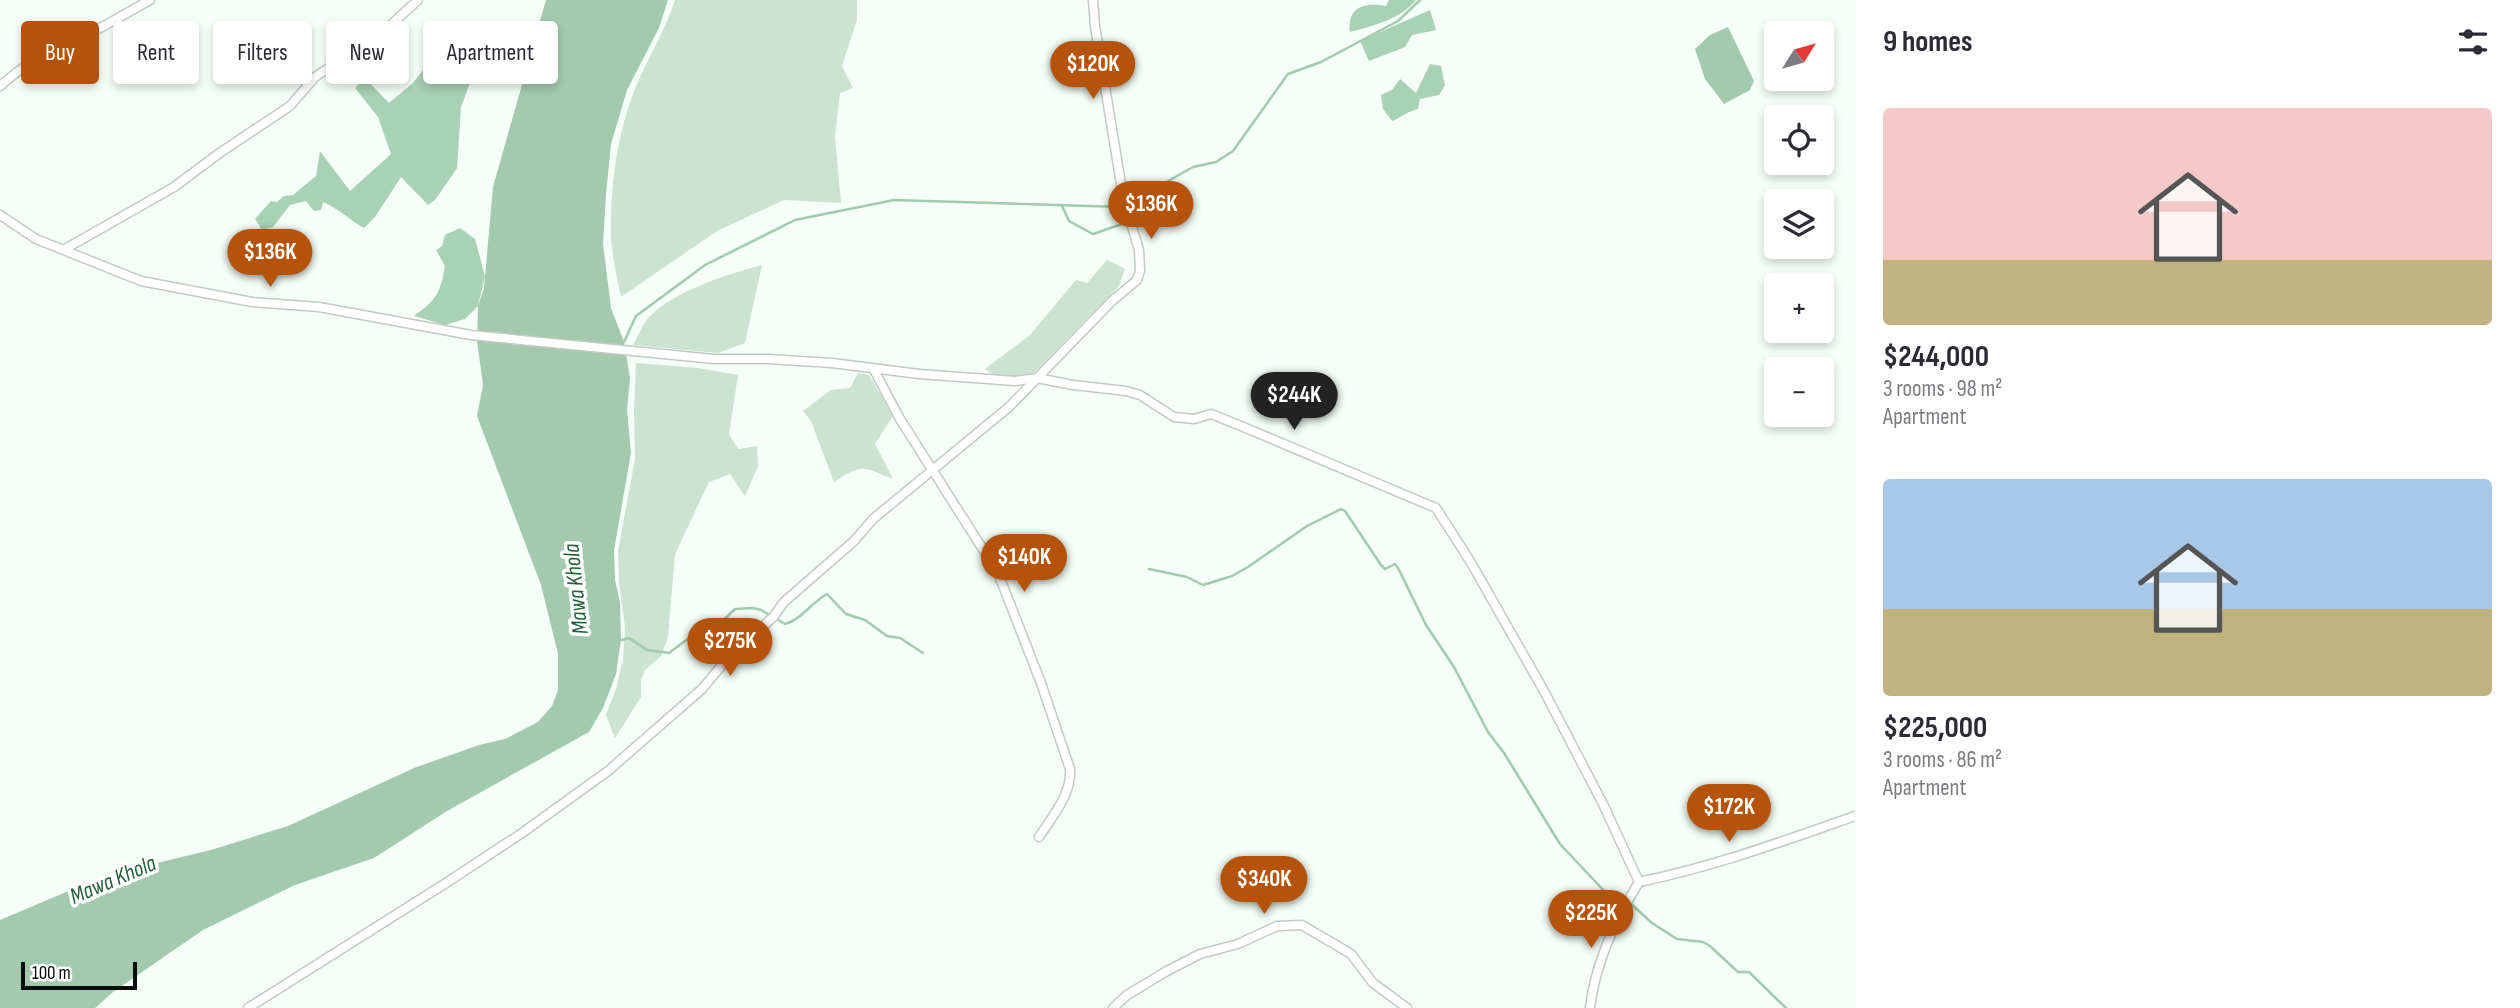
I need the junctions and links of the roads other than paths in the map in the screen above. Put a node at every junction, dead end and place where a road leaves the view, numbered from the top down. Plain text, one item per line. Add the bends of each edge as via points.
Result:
1 (150, 0) edge
2 (418, 0) edge
3 (1095, 1) edge
4 (0, 86) edge
5 (0, 215) edge
6 (65, 249) junction
7 (873, 368) junction
8 (1037, 378) junction
9 (932, 469) junction
10 (1855, 816) edge
11 (1039, 837) dead end
12 (1639, 882) junction
13 (248, 1008) edge
14 (1113, 1008) edge
15 (1407, 1008) edge
16 (1590, 1008) edge

1 - 4 street via 50,51
2 - 6 street via 384,32 315,77 290,106 174,187
3 - 8 street via 1095,26 1123,196 1139,250 1140,271 1137,280
5 - 6 street via 36,239
6 - 7 street via 141,281 252,302 319,307 471,334 714,359 781,359
7 - 8 street via 1015,381
7 - 9 street
8 - 9 street via 1009,407
8 - 12 street via 1126,391 1174,417 1194,419 1212,414 1436,508 1544,691
9 - 11 street via 998,573 1068,763 1071,780
9 - 13 street via 784,602 702,689 608,771 457,876
10 - 12 street via 1717,863
12 - 16 street via 1620,912 1592,989
14 - 15 street via 1127,995 1200,954 1238,944 1277,926 1302,925 1351,954 1373,983

